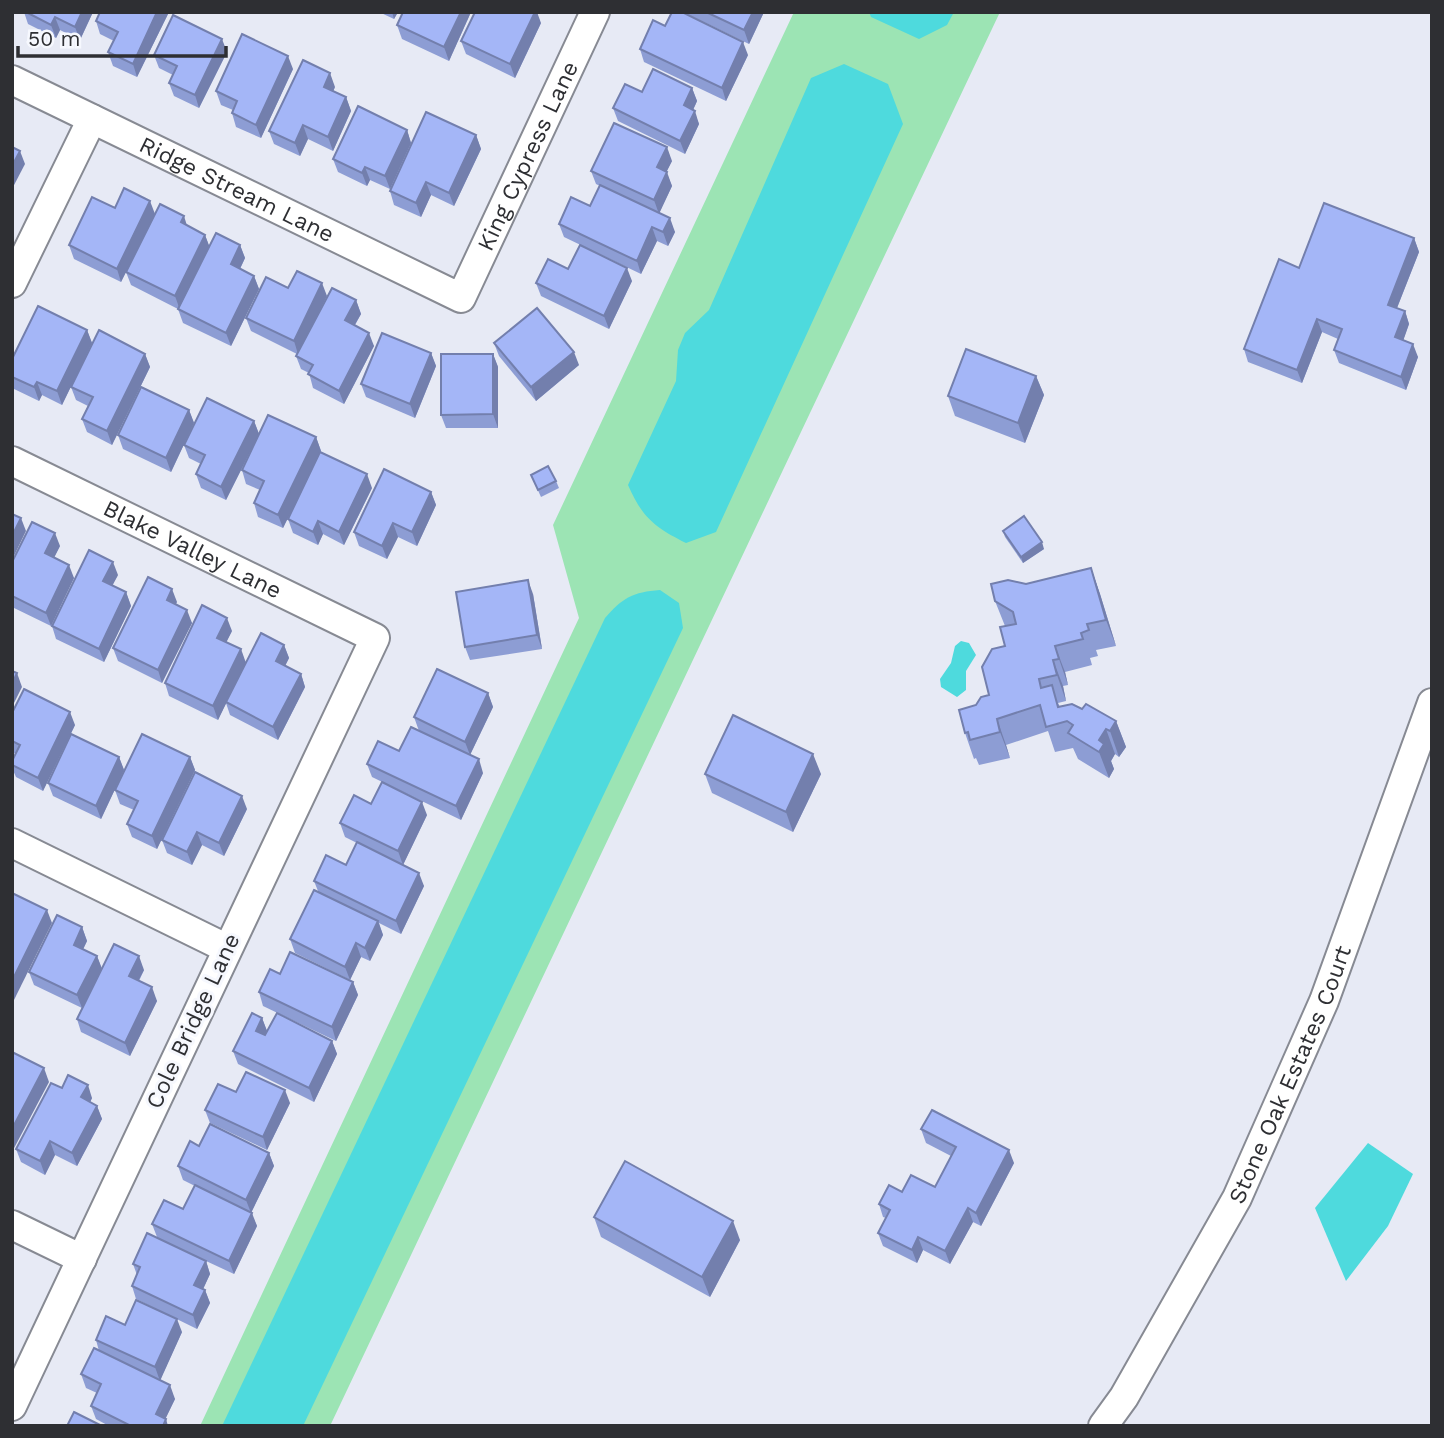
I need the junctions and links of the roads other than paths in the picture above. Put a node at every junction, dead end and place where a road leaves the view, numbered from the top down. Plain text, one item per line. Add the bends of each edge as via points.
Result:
1 (595, 12) edge
2 (12, 80) edge
3 (92, 119) junction
4 (12, 283) edge
5 (461, 298) joint
6 (12, 461) edge
7 (375, 638) joint
8 (1432, 703) edge
9 (12, 843) edge
10 (226, 948) junction
11 (12, 1225) edge
12 (82, 1259) junction
13 (12, 1406) edge
14 (1103, 1426) edge

1 - 5 street, King Cypress Lane
2 - 3 street, Ridge Stream Lane
3 - 4 street
3 - 5 street, Ridge Stream Lane
6 - 7 street, Blake Valley Lane
7 - 10 street, Cole Bridge Lane
8 - 14 street, Stone Oak Estates Court via 1324,1001 1242,1186 1124,1397
9 - 10 street
10 - 12 street, Cole Bridge Lane
11 - 12 street
12 - 13 street, Cole Bridge Lane

